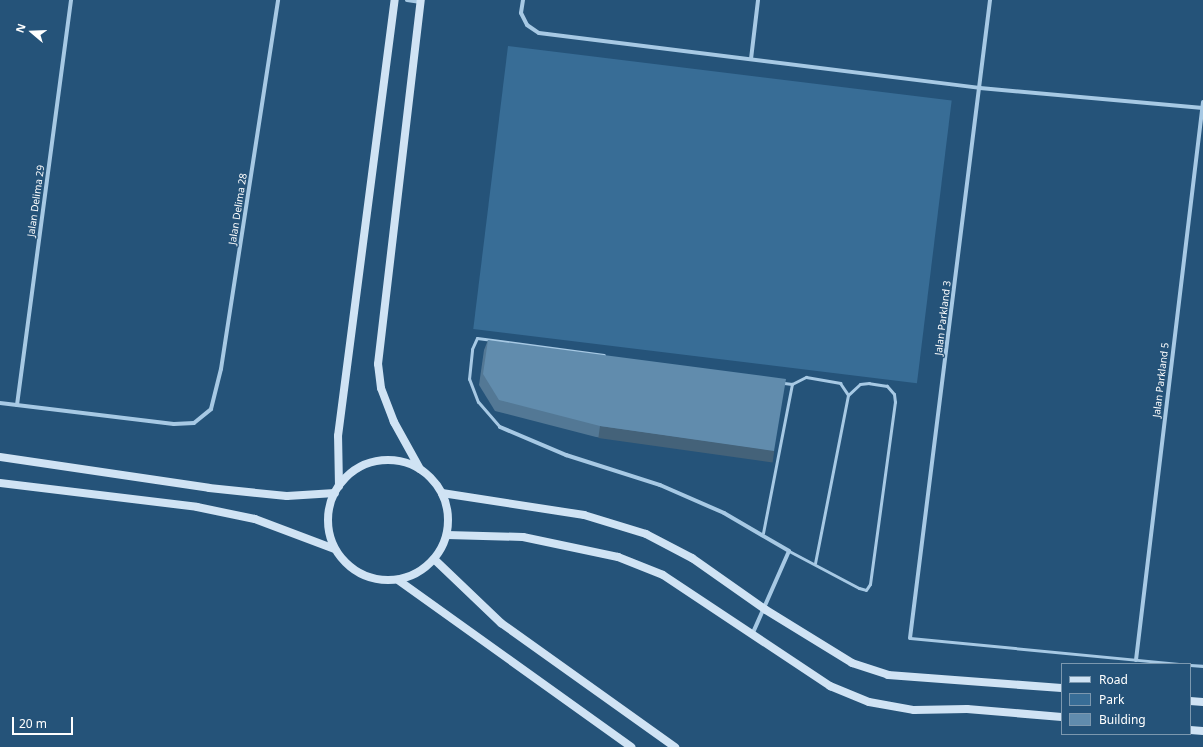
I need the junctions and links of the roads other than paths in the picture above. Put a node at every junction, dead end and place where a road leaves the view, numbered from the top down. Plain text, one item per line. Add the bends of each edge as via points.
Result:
1 (71, 0) edge
2 (278, 0) edge
3 (395, 0) edge
4 (407, 0) edge
5 (523, 0) edge
6 (758, 0) edge
7 (990, 0) edge
8 (421, 1) edge
9 (751, 59) junction
10 (980, 88) junction
11 (1203, 102) edge
12 (1203, 108) edge
13 (613, 357) edge
14 (776, 382) edge
15 (792, 384) junction
16 (848, 395) junction
17 (0, 403) edge
18 (17, 405) junction
19 (500, 427) joint
20 (0, 457) edge
21 (420, 469) junction
22 (0, 483) edge
23 (337, 490) junction
24 (442, 493) junction
25 (763, 533) junction
26 (446, 535) junction
27 (335, 549) junction
28 (789, 550) junction
29 (434, 559) junction
30 (815, 563) junction
31 (398, 580) junction
32 (766, 610) junction
33 (752, 635) junction
34 (910, 638) joint
35 (1136, 660) junction
36 (1168, 663) edge
37 (1191, 665) edge
38 (1203, 666) edge
39 (1061, 688) edge
40 (1191, 701) edge
41 (1203, 702) edge
42 (1061, 717) edge
43 (1191, 730) edge
44 (1203, 731) edge
45 (631, 747) edge
46 (675, 747) edge

1 - 18 street, Jalan Delima 29
2 - 18 street, Jalan Delima 28 via 221,369 211,409 204,418 174,424
3 - 23 street via 338,436
4 - 8 street
5 - 9 street via 521,13 526,25 539,33
6 - 9 street
7 - 10 street, Jalan Parkland 3
8 - 21 street via 378,364 382,388 394,422
9 - 10 street
10 - 12 street
10 - 34 street, Jalan Parkland 3
11 - 12 street, Jalan Parkland 5
12 - 35 street, Jalan Parkland 5
13 - 19 lane via 477,338 472,349 469,379 478,402
14 - 15 lane
15 - 16 lane via 806,377 824,378 840,383
15 - 25 lane
16 - 30 lane
16 - 30 lane via 860,384 869,383 887,386 894,394 874,568 866,590
17 - 18 street
19 - 25 street via 566,454 660,485
20 - 23 street via 209,488 287,496
21 - 23 street via 403,462 368,464
21 - 24 street
22 - 27 street via 197,507 255,519
23 - 27 street via 329,511
24 - 26 street via 448,521
24 - 32 street via 584,515 646,534 692,558
25 - 28 street
26 - 29 street
26 - 33 street via 523,537 618,557 663,575
27 - 31 street via 362,575 380,580
28 - 30 lane
28 - 32 street
29 - 31 street via 412,576
29 - 46 street via 501,623
31 - 45 street
32 - 33 street
32 - 39 street via 852,663 888,675
33 - 42 street via 830,686 869,702 914,710 967,709
34 - 35 lane
35 - 36 lane
37 - 38 lane
40 - 41 street
43 - 44 street

